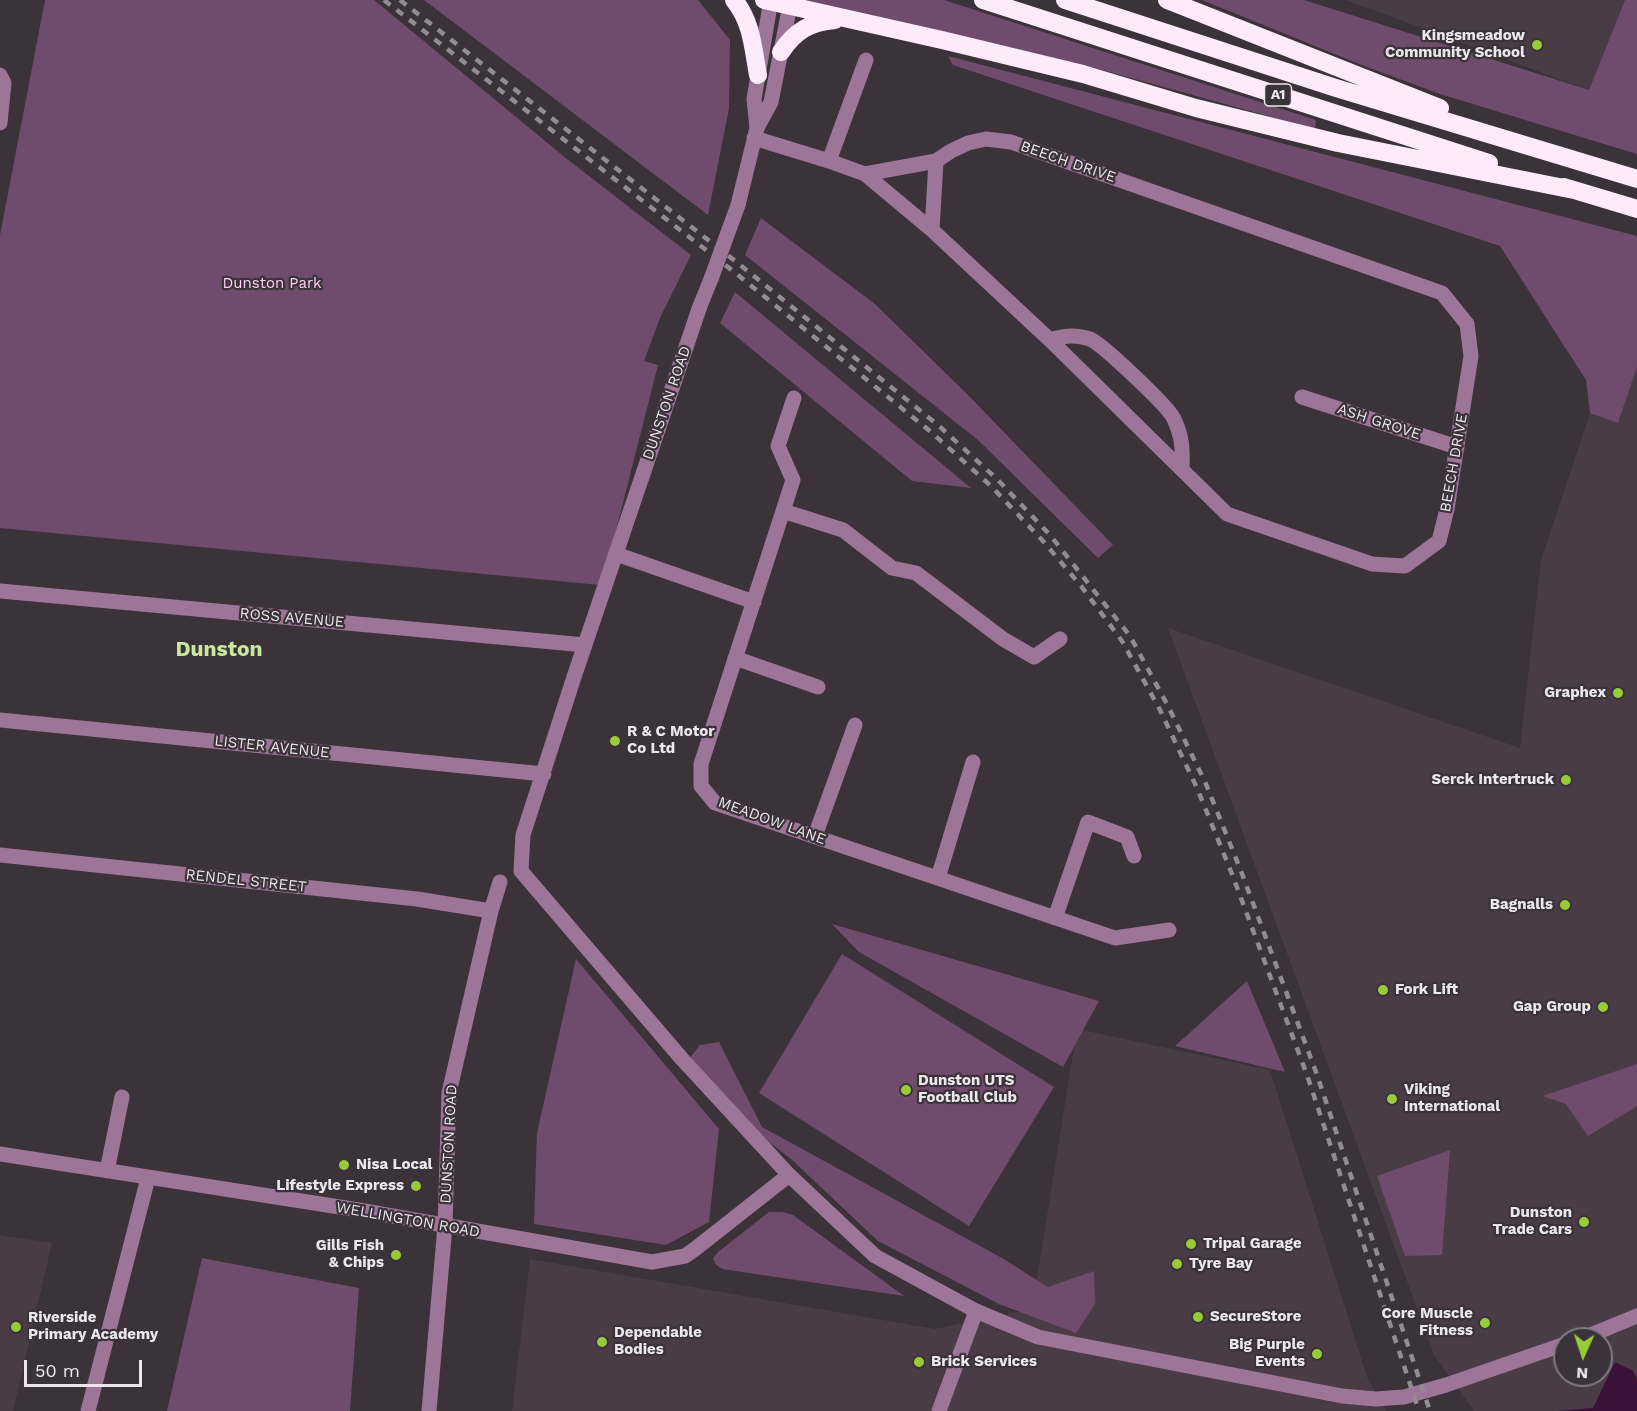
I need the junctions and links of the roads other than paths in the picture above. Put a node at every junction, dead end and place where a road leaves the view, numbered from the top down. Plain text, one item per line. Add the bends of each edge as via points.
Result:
1 (734, 0) edge
2 (983, 0) edge
3 (1065, 0) edge
4 (1167, 0) edge
5 (768, 1) edge
6 (790, 3) edge
7 (846, 19) junction
8 (781, 52) junction
9 (866, 60) dead end
10 (758, 75) junction
11 (2, 79) edge
12 (0, 123) edge
13 (756, 133) junction
14 (829, 161) junction
15 (936, 161) junction
16 (1585, 162) junction
17 (865, 174) junction
18 (1637, 179) edge
19 (1574, 190) junction
20 (1637, 209) edge
21 (932, 230) junction
22 (1050, 340) junction
23 (1302, 397) dead end
24 (794, 398) dead end
25 (1457, 447) junction
26 (1182, 468) junction
27 (783, 511) junction
28 (616, 554) junction
29 (0, 591) edge
30 (754, 602) junction
31 (1060, 639) dead end
32 (585, 645) junction
33 (735, 658) junction
34 (818, 687) dead end
35 (0, 720) edge
36 (855, 725) dead end
37 (973, 762) dead end
38 (543, 774) junction
39 (815, 836) junction
40 (0, 855) edge
41 (1134, 856) dead end
42 (938, 878) junction
43 (500, 882) dead end
44 (491, 911) junction
45 (1055, 918) junction
46 (1169, 930) dead end
47 (122, 1097) dead end
48 (0, 1155) edge
49 (107, 1171) junction
50 (789, 1174) junction
51 (148, 1178) junction
52 (444, 1226) junction
53 (976, 1311) junction
54 (1637, 1316) edge
55 (1610, 1327) edge
56 (1553, 1348) edge
57 (88, 1411) edge
58 (429, 1411) edge
59 (939, 1411) edge

1 - 10 highway via 748,24
2 - 19 highway, A1
3 - 16 highway, A1 via 1336,88
4 - 16 highway
5 - 6 highway
5 - 10 street, DUNSTON ROAD
6 - 7 highway
6 - 8 street, DUNSTON ROAD
7 - 8 highway via 806,26
7 - 19 highway via 1083,74 1196,108 1327,140
8 - 13 street, DUNSTON ROAD via 771,102
9 - 14 street
10 - 13 street, DUNSTON ROAD via 754,99
11 - 12 street
13 - 14 street, BEECH DRIVE
13 - 28 street, DUNSTON ROAD, bridge via 738,205
14 - 17 street, BEECH DRIVE
15 - 17 street, BEECH DRIVE
15 - 21 street
15 - 25 street, BEECH DRIVE via 968,143 986,139 1011,142 1442,293 1467,324 1472,357
16 - 18 highway, A1
17 - 21 street, BEECH DRIVE
19 - 20 highway, A1
21 - 22 street, BEECH DRIVE
22 - 26 street, BEECH DRIVE
22 - 26 street via 1067,334 1092,340 1136,378 1173,416 1183,445
23 - 25 street, ASH GROVE
24 - 27 street, MEADOW LANE via 778,446 793,480
25 - 26 street, BEECH DRIVE via 1439,541 1405,566 1372,564 1227,514
27 - 30 street, MEADOW LANE
27 - 31 street via 843,530 891,568 916,573 1002,639 1034,657
28 - 30 street
28 - 32 street, DUNSTON ROAD
29 - 32 street, ROSS AVENUE
30 - 33 street, MEADOW LANE
32 - 38 street, DUNSTON ROAD
33 - 34 street
33 - 39 street, MEADOW LANE via 701,764 701,786 715,803
35 - 38 street, LISTER AVENUE
36 - 39 street
37 - 42 street
38 - 50 street, DUNSTON ROAD via 523,835 521,871 682,1059
39 - 42 street, MEADOW LANE
40 - 44 street, RENDEL STREET via 417,899
41 - 45 street via 1127,837 1088,822
42 - 45 street, MEADOW LANE
43 - 44 street, DUNSTON ROAD
44 - 52 street, DUNSTON ROAD via 449,1093
45 - 46 street, MEADOW LANE via 1115,938
47 - 49 street
48 - 49 street, WELLINGTON ROAD
49 - 51 street, WELLINGTON ROAD
50 - 52 street, WELLINGTON ROAD via 695,1250 685,1256 652,1262
50 - 53 street, DUNSTON ROAD via 874,1256
51 - 52 street, WELLINGTON ROAD
51 - 57 street
52 - 58 street, DUNSTON ROAD
53 - 56 street, DUNSTON ROAD via 1038,1337 1331,1394 1376,1399 1434,1389
53 - 59 street
54 - 55 street

